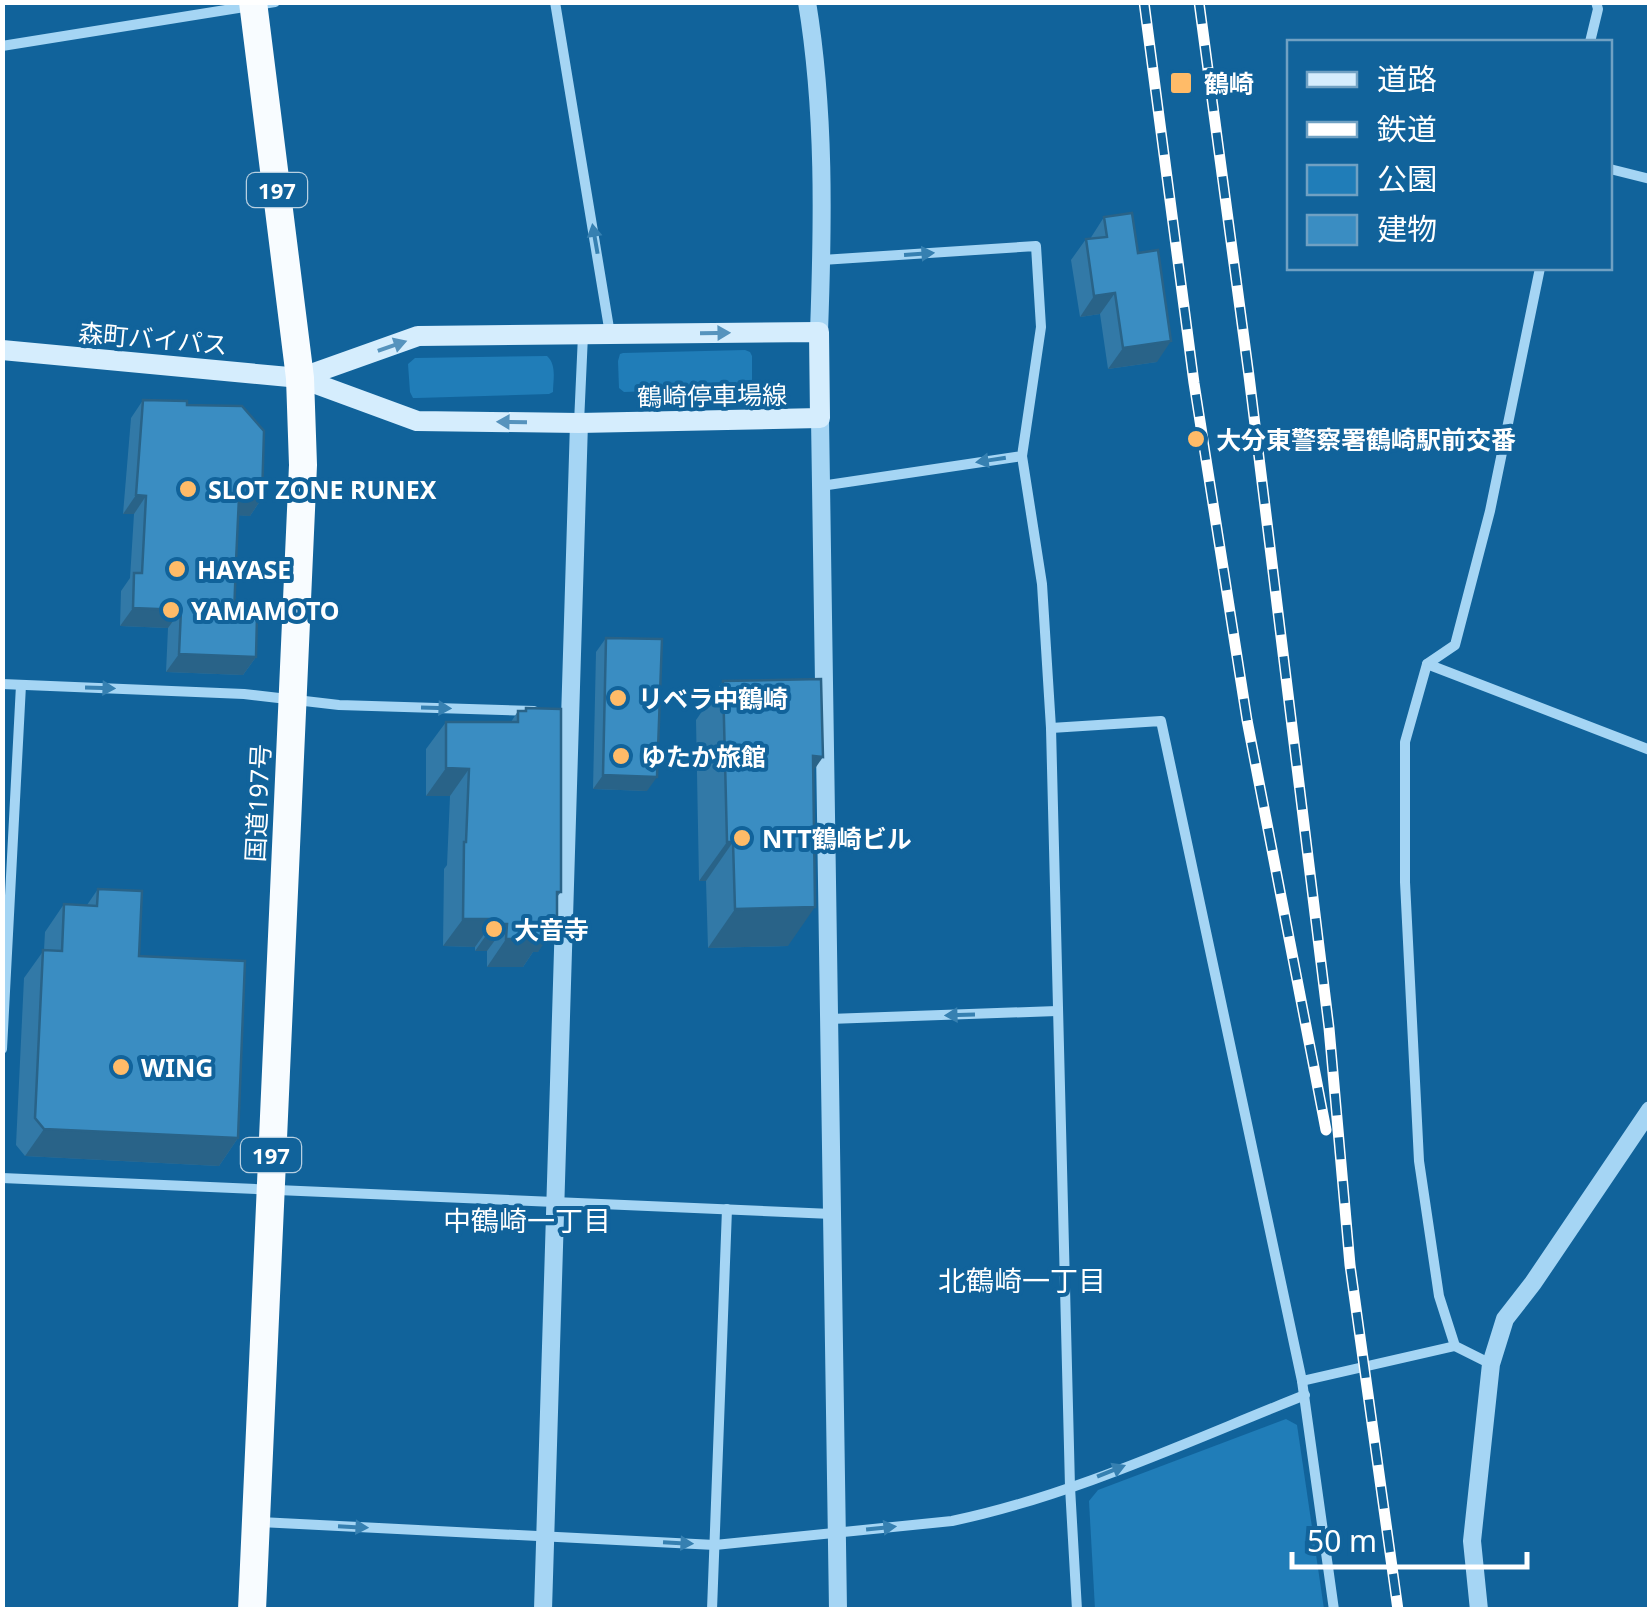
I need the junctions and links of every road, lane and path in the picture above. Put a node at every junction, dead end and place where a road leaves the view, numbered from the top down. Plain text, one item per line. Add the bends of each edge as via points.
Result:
1 (555, 2) edge
2 (806, 2) edge
3 (1596, 2) edge
4 (261, 4) edge
5 (1590, 40) edge
6 (2, 46) edge
7 (1612, 170) edge
8 (1650, 178) edge
9 (822, 260) junction
10 (1540, 270) edge
11 (819, 332) junction
12 (583, 335) junction
13 (611, 335) junction
14 (2, 350) edge
15 (300, 378) junction
16 (820, 418) junction
17 (579, 423) junction
18 (1022, 456) junction
19 (821, 486) junction
20 (1427, 664) junction
21 (2, 684) edge
22 (21, 685) junction
23 (292, 700) junction
24 (570, 712) junction
25 (1051, 728) junction
26 (1650, 750) edge
27 (1058, 1011) junction
28 (829, 1019) junction
29 (2, 1050) edge
30 (1650, 1110) edge
31 (2, 1178) edge
32 (270, 1190) junction
33 (555, 1202) junction
34 (727, 1210) junction
35 (832, 1214) junction
36 (1456, 1346) junction
37 (1491, 1364) junction
38 (1302, 1380) junction
39 (1305, 1395) junction
40 (1070, 1487) junction
41 (256, 1522) junction
42 (836, 1533) junction
43 (545, 1536) junction
44 (714, 1545) junction
45 (252, 1610) edge
46 (542, 1610) edge
47 (712, 1610) edge
48 (838, 1610) edge
49 (1077, 1610) edge
50 (1334, 1610) edge
51 (1479, 1610) edge

13 -> 1 street
2 - 9 street via 816,57
3 - 5 street
4 - 6 street
4 - 15 highway, 国道197号 / 197
7 - 8 street
9 - 11 street
9 -> 18 street via 1036,246 1041,327
10 - 20 street via 1456,645
13 -> 11 main road
11 - 16 main road, 鶴崎停車場線
12 - 13 main road
15 -> 12 main road via 418,336
12 - 17 street
14 - 15 main road, 森町バイパス
17 -> 15 main road, 鶴崎停車場線 via 417,421
15 - 23 highway, 国道197号 / 197 via 303,465
16 - 17 main road, 鶴崎停車場線
16 - 19 street
17 - 24 street
18 -> 19 street
18 - 25 street via 1042,584
19 - 28 street
20 - 26 street
20 - 36 street via 1405,742 1405,882 1419,1161 1440,1296
21 - 22 street
22 -> 23 street
22 - 29 street
23 -> 24 street
23 - 32 highway, 国道197号 / 197
24 - 33 street
25 - 27 street
25 - 38 street via 1161,721
27 -> 28 street
27 - 40 street
28 - 35 street
30 - 37 street via 1505,1319
31 - 32 street
32 - 33 street
32 - 41 highway, 国道197号 / 197
33 - 34 street
33 - 43 street
34 - 35 street
34 - 44 street
35 - 42 street
36 - 37 street
36 - 38 street
37 - 51 street via 1472,1541
38 - 39 street
40 -> 39 street
39 - 50 street
42 -> 40 street via 988,1513
40 - 49 street
41 -> 43 street
41 - 45 highway, 国道197号 / 197
42 - 44 street
42 - 48 street
43 -> 44 street
43 - 46 street
44 - 47 street

